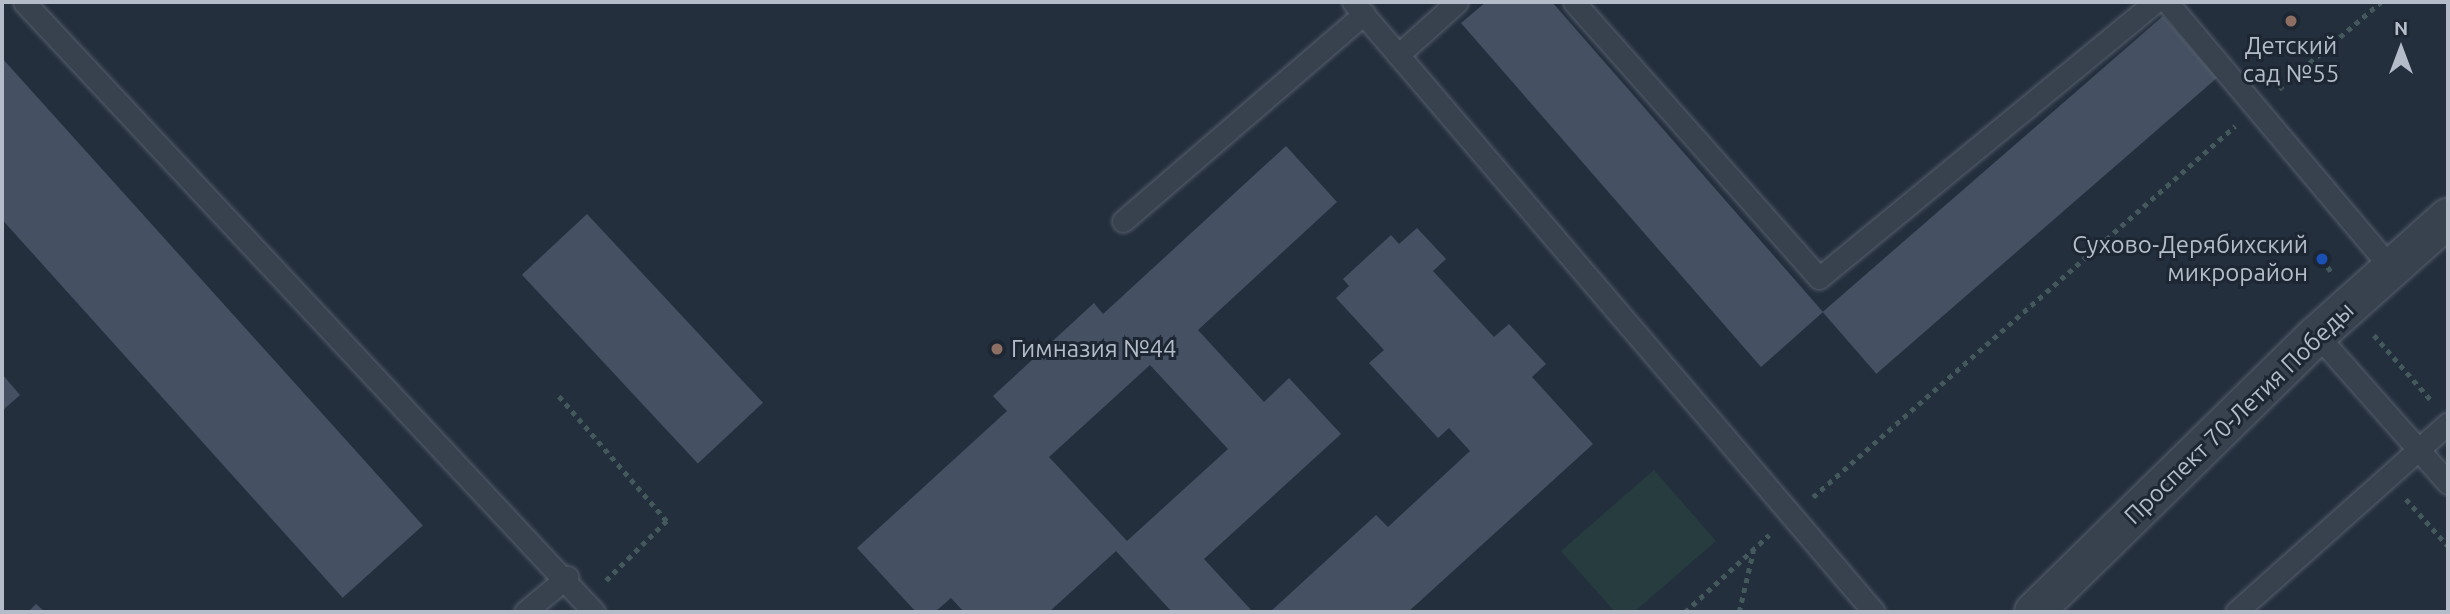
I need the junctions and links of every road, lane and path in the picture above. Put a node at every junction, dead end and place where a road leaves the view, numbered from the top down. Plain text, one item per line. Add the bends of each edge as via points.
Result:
1 (24, 2) edge
2 (1457, 2) edge
3 (1574, 2) edge
4 (2155, 2) edge
5 (2167, 2) edge
6 (2381, 2) edge
7 (1358, 8) edge
8 (1398, 55) junction
9 (2256, 107) junction
10 (2448, 218) edge
11 (1123, 221) dead end
12 (2391, 268) junction
13 (2317, 335) junction
14 (2374, 335) dead end
15 (559, 396) dead end
16 (2444, 416) edge
17 (2418, 449) junction
18 (2387, 477) junction
19 (2448, 483) edge
20 (1792, 515) junction
21 (2448, 546) edge
22 (1754, 549) junction
23 (567, 577) junction
24 (590, 607) edge
25 (526, 612) edge
26 (1685, 612) edge
27 (1739, 612) edge
28 (1874, 612) edge
29 (2034, 612) edge
30 (2236, 612) edge

1 - 23 lane
2 - 8 lane
3 - 4 lane via 1819,278
5 - 9 lane
6 - 9 path
7 - 8 lane
7 - 11 lane
8 - 20 lane
9 - 12 lane
9 - 20 path
10 - 12 street, Проспект 70-Летия Победы
12 - 13 street, Проспект 70-Летия Победы
13 - 17 lane
13 - 29 street, Проспект 70-Летия Победы
14 - 16 path
15 - 24 path via 667,521
16 - 17 lane
17 - 18 lane
17 - 19 lane
18 - 21 path
18 - 30 lane
20 - 22 path
20 - 28 lane
22 - 26 path
22 - 27 path
23 - 24 lane
23 - 25 lane

